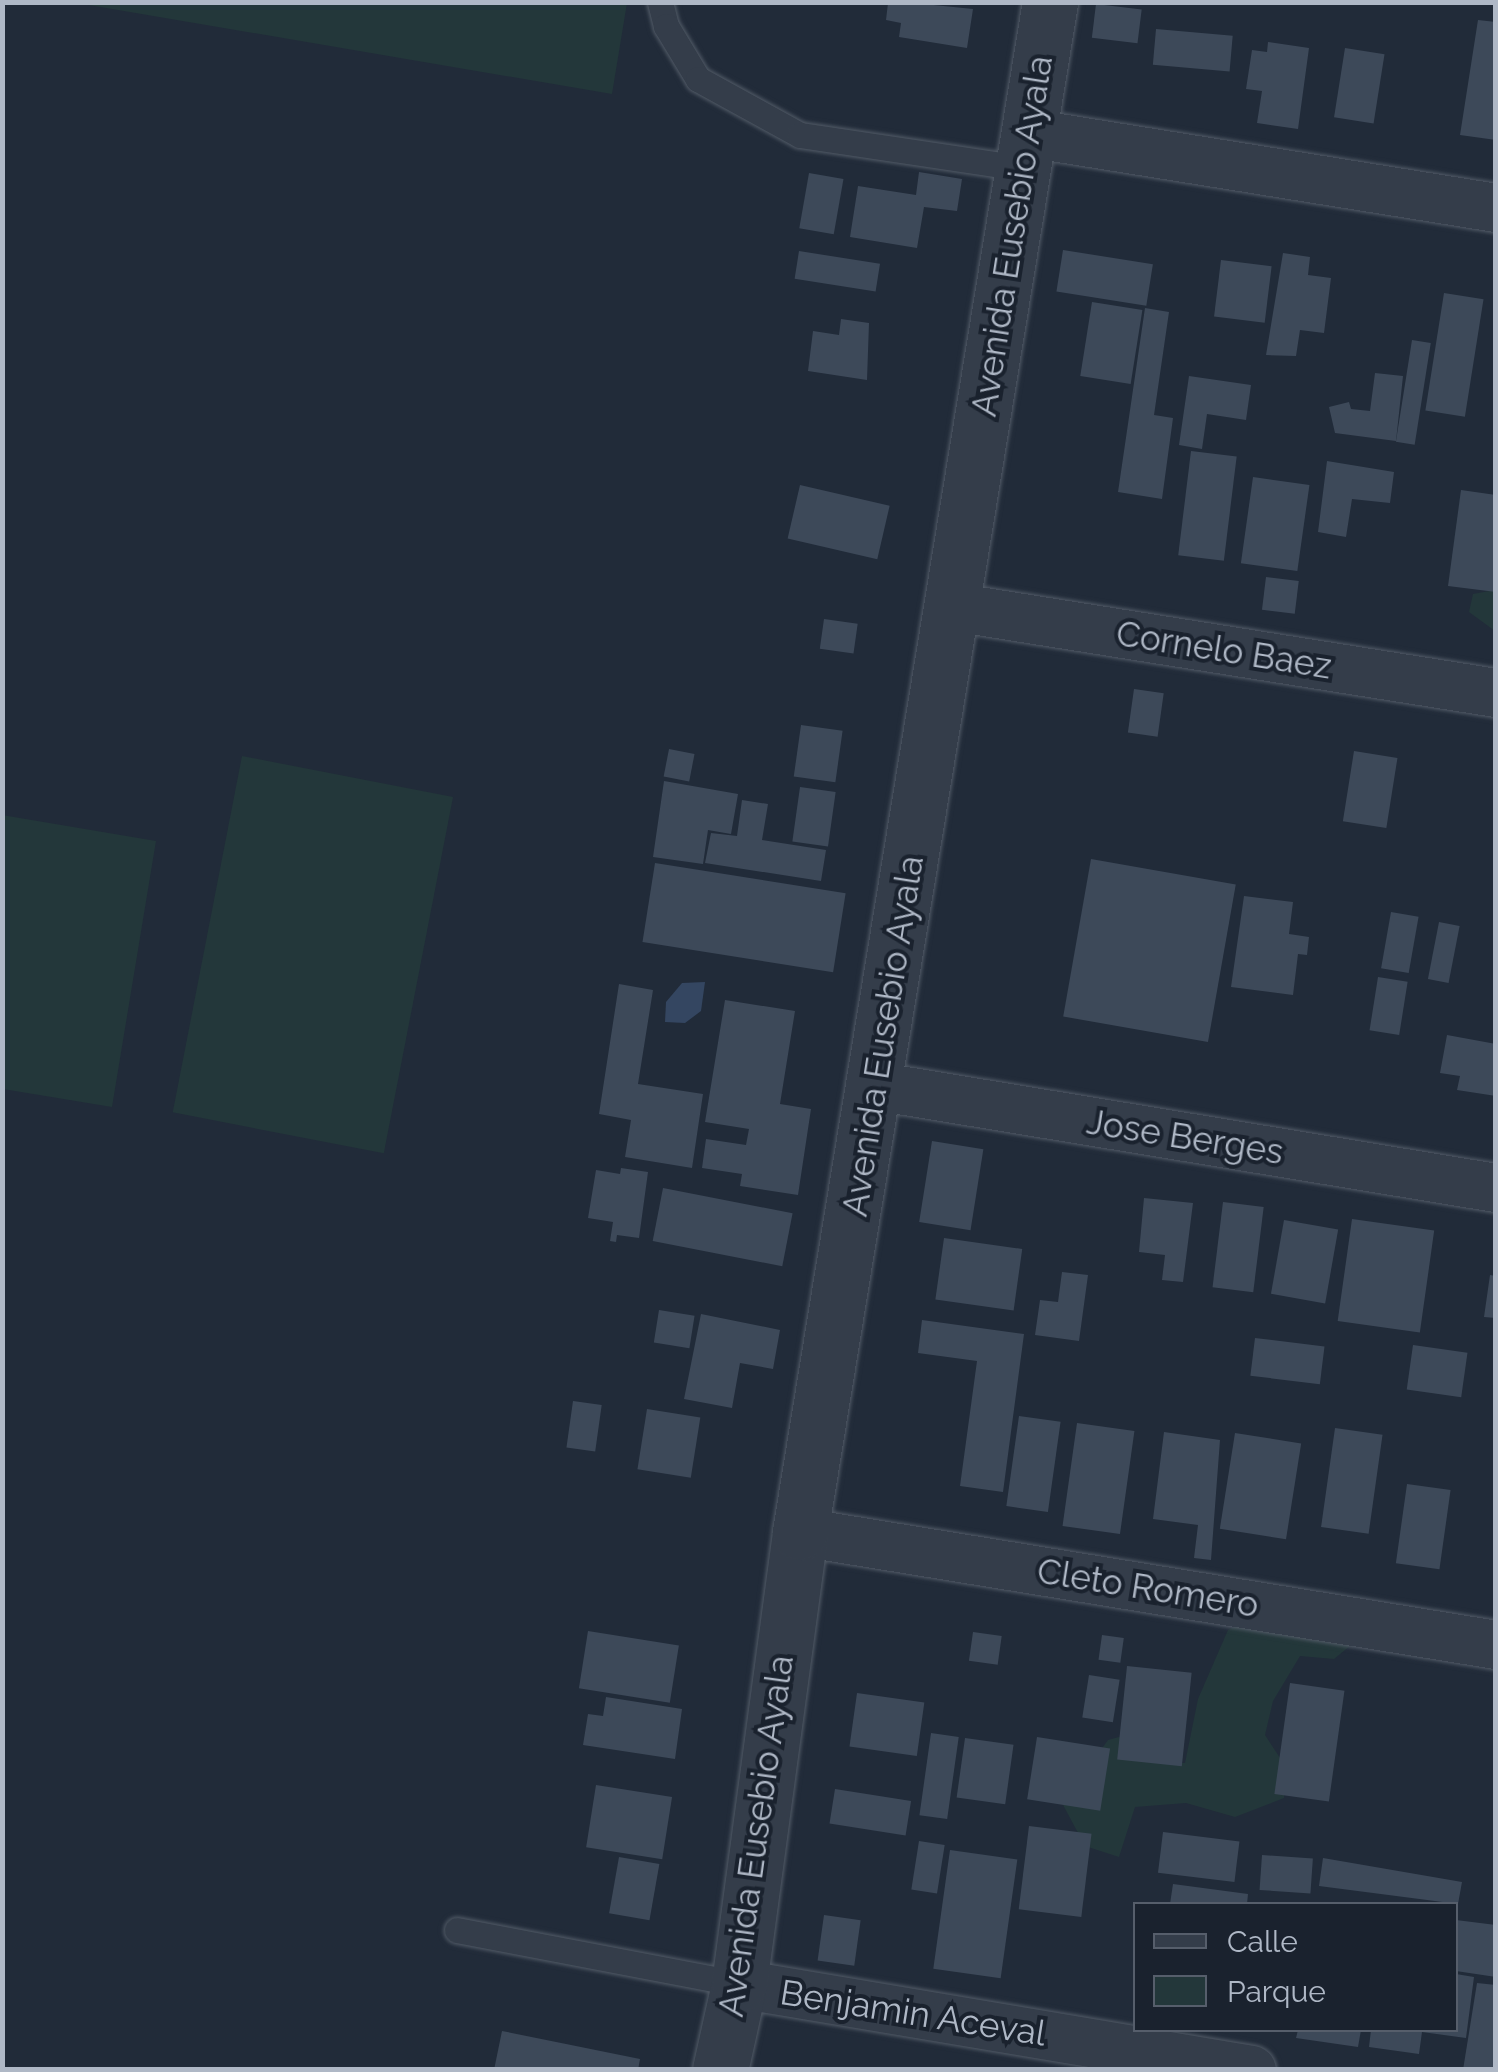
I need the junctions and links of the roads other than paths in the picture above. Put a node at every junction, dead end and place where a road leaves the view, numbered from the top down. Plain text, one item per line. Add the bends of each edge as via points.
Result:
1 (660, 2) edge
2 (1050, 2) edge
3 (1025, 151) junction
4 (1496, 208) edge
5 (953, 606) junction
6 (1496, 693) edge
7 (875, 1086) junction
8 (1496, 1188) edge
9 (800, 1532) junction
10 (1496, 1644) edge
11 (457, 1930) dead end
12 (738, 1984) junction
13 (720, 2070) edge
14 (1252, 2070) edge

1 - 3 lane via 666,26 698,78 800,135
2 - 3 street, Avenida Eusebio Ayala
3 - 4 street
3 - 5 street, Avenida Eusebio Ayala
5 - 6 street, Cornelo Baez
5 - 7 street, Avenida Eusebio Ayala
7 - 8 street, Jose Berges
7 - 9 street, Avenida Eusebio Ayala
9 - 10 street, Cleto Romero
9 - 12 street, Avenida Eusebio Ayala
11 - 12 lane, Benjamin Aceval
12 - 13 street, Avenida Eusebio Ayala
12 - 14 street, Benjamin Aceval

